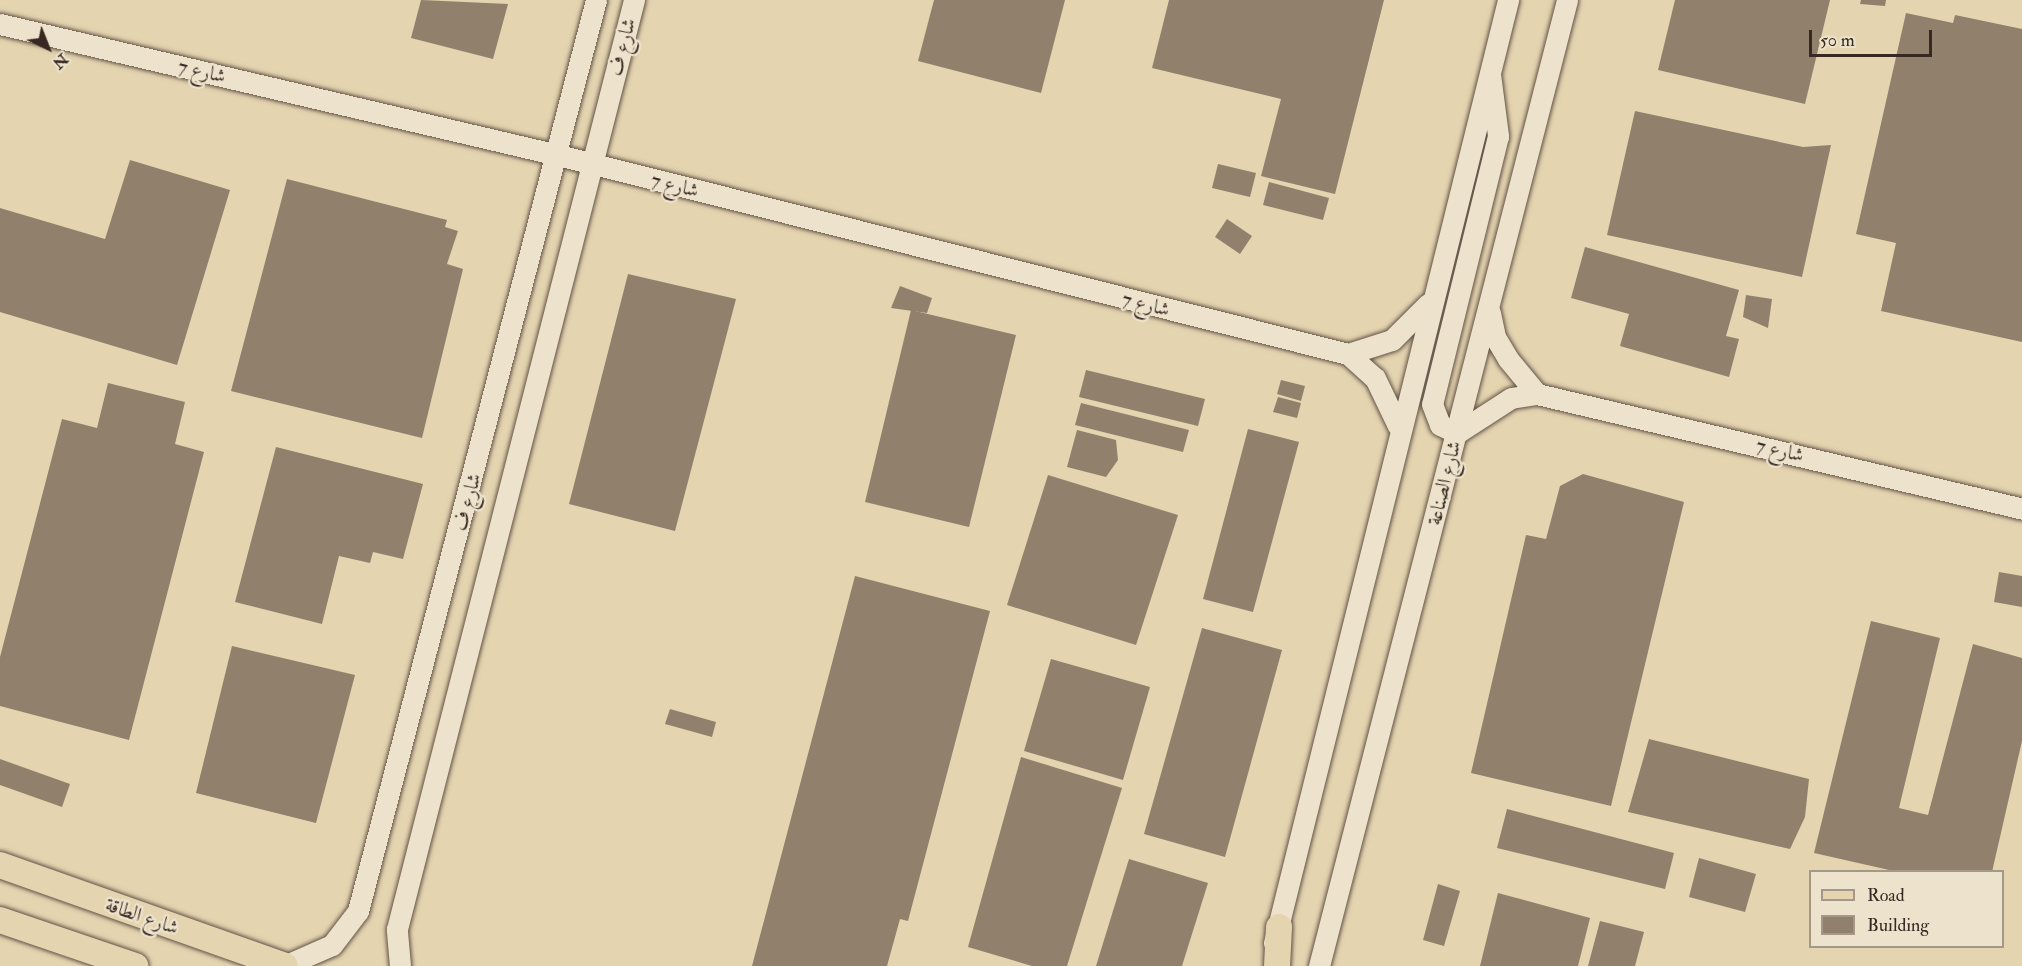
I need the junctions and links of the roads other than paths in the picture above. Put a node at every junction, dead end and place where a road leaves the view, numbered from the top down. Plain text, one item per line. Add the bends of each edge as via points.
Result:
1 (596, 0) edge
2 (634, 0) edge
3 (1508, 0) edge
4 (1567, 0) edge
5 (0, 24) edge
6 (1489, 70) junction
7 (558, 155) junction
8 (592, 164) junction
9 (1436, 287) junction
10 (1490, 312) junction
11 (1348, 354) junction
12 (1537, 394) junction
13 (1398, 426) junction
14 (1457, 433) junction
15 (2022, 509) edge
16 (0, 865) edge
17 (0, 920) edge
18 (1279, 927) junction
19 (135, 966) edge
20 (284, 966) edge
21 (400, 966) edge
22 (1268, 966) edge
23 (1277, 966) edge
24 (1318, 966) edge

1 - 7 street, شارع ف
2 - 8 street, شارع ف
3 - 6 street
4 - 10 street, شارع الصناعة
5 - 7 street, شارع 7
6 - 9 street
6 - 14 street via 1498,136 1432,404 1440,424
7 - 8 street, شارع 7
7 - 20 street, شارع ف via 358,911 332,945
8 - 11 street, شارع 7
8 - 21 street, شارع ف via 397,929
9 - 11 street via 1411,326 1392,340
9 - 13 street
10 - 12 street via 1495,337
10 - 14 street, شارع الصناعة
11 - 13 street, شارع 7 via 1375,378
12 - 14 street, شارع 7 via 1511,398
12 - 15 street, شارع 7
13 - 18 street
14 - 24 street, شارع الصناعة
16 - 20 main road, شارع الطاقة
17 - 19 main road
18 - 22 street
18 - 23 main road

